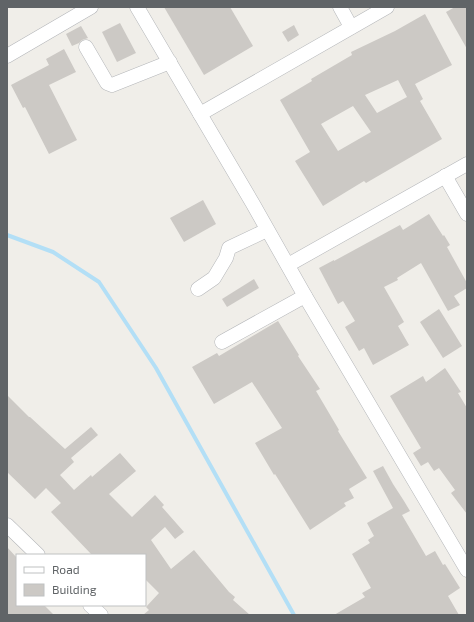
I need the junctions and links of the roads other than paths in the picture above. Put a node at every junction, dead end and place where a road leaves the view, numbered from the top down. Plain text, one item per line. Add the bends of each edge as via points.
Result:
1 (91, 7) edge
2 (137, 7) edge
3 (340, 7) edge
4 (387, 7) edge
5 (351, 27) junction
6 (86, 47) dead end
7 (7, 56) edge
8 (170, 62) junction
9 (200, 114) junction
10 (467, 164) edge
11 (445, 176) junction
12 (467, 214) edge
13 (267, 230) junction
14 (288, 265) junction
15 (198, 289) dead end
16 (305, 296) junction
17 (222, 342) dead end
18 (7, 525) edge
19 (37, 554) edge
20 (467, 570) edge
21 (91, 606) edge
22 (101, 615) edge

1 - 7 street
2 - 8 street
3 - 5 street
4 - 5 street
5 - 9 street
6 - 8 street via 107,83 112,85
8 - 9 street
9 - 13 street
10 - 11 street
11 - 12 street
11 - 14 street
13 - 14 street
13 - 15 street via 229,248 214,278
14 - 16 street
16 - 17 street
16 - 20 street
18 - 19 street
21 - 22 street

